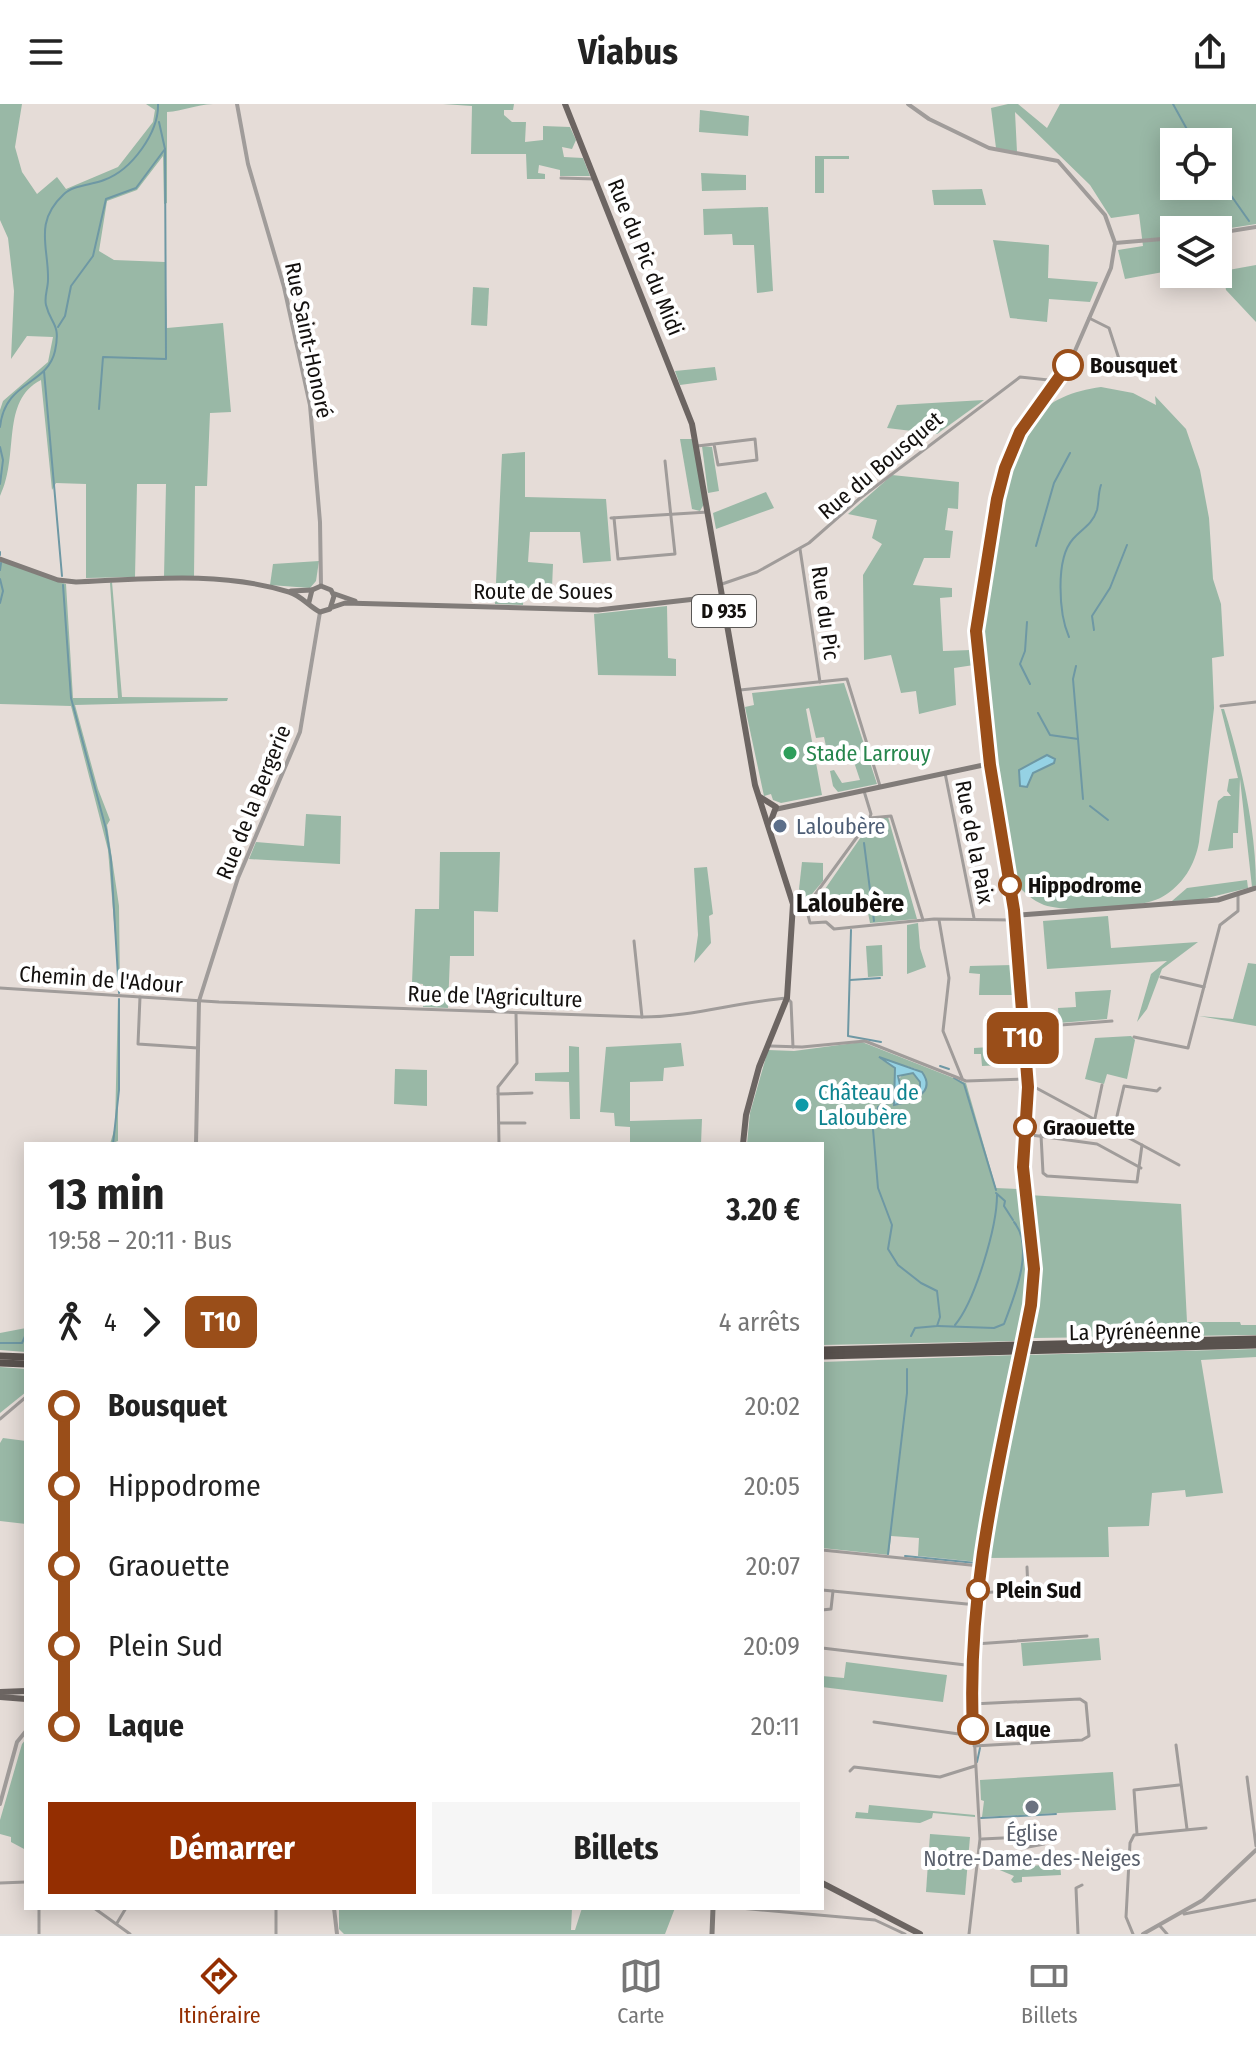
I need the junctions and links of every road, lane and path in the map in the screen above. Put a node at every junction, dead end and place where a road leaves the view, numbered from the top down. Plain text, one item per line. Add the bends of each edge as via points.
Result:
1 (237, 104) edge
2 (565, 104) edge
3 (908, 104) edge
4 (561, 178) dead end
5 (595, 179) junction
6 (1256, 227) edge
7 (1232, 231) edge
8 (1160, 239) edge
9 (1115, 243) junction
10 (1089, 318) junction
11 (1094, 361) dead end
12 (1058, 381) junction
13 (714, 444) junction
14 (697, 446) junction
15 (665, 461) dead end
16 (708, 512) junction
17 (672, 514) junction
18 (800, 549) junction
19 (0, 559) edge
20 (720, 584) junction
21 (321, 586) junction
22 (312, 590) junction
23 (286, 591) junction
24 (333, 593) junction
25 (722, 596) junction
26 (309, 602) junction
27 (364, 604) junction
28 (330, 609) junction
29 (320, 612) junction
30 (820, 682) junction
31 (740, 690) junction
32 (1256, 702) edge
33 (1221, 706) dead end
34 (990, 765) junction
35 (945, 773) junction
36 (881, 787) junction
37 (864, 791) junction
38 (771, 810) junction
39 (870, 818) junction
40 (1256, 888) edge
41 (1238, 895) junction
42 (793, 904) junction
43 (806, 907) junction
44 (794, 913) junction
45 (1017, 913) junction
46 (974, 918) junction
47 (923, 920) junction
48 (939, 920) junction
49 (1013, 920) junction
50 (634, 941) dead end
51 (1161, 977) dead end
52 (1204, 987) junction
53 (0, 988) edge
54 (140, 997) junction
55 (787, 998) junction
56 (199, 1001) junction
57 (516, 1013) junction
58 (642, 1017) junction
59 (1112, 1021) dead end
60 (1022, 1028) junction
61 (1134, 1037) dead end
62 (767, 1045) junction
63 (793, 1047) junction
64 (198, 1048) junction
65 (962, 1078) junction
66 (1027, 1081) junction
67 (1102, 1085) dead end
68 (1160, 1088) dead end
69 (532, 1093) dead end
70 (498, 1094) junction
71 (1095, 1118) junction
72 (499, 1123) junction
73 (525, 1123) dead end
74 (1114, 1129) junction
75 (1024, 1134) junction
76 (1041, 1135) junction
77 (196, 1142) edge
78 (499, 1142) edge
79 (743, 1142) edge
80 (1142, 1145) junction
81 (1179, 1165) dead end
82 (1141, 1168) junction
83 (1256, 1339) edge
84 (1256, 1345) edge
85 (824, 1350) edge
86 (0, 1356) edge
87 (824, 1356) edge
88 (24, 1357) edge
89 (0, 1363) edge
90 (24, 1364) edge
91 (24, 1399) edge
92 (0, 1419) edge
93 (824, 1550) edge
94 (980, 1566) junction
95 (1027, 1567) dead end
96 (824, 1590) edge
97 (833, 1591) junction
98 (978, 1593) junction
99 (977, 1605) junction
100 (824, 1610) edge
101 (1087, 1636) dead end
102 (975, 1644) junction
103 (824, 1648) edge
104 (974, 1666) junction
105 (24, 1691) edge
106 (0, 1694) edge
107 (24, 1699) edge
108 (972, 1704) junction
109 (874, 1722) dead end
110 (24, 1733) edge
111 (973, 1736) junction
112 (1176, 1745) dead end
113 (974, 1746) junction
114 (975, 1766) junction
115 (850, 1771) dead end
116 (1247, 1777) dead end
117 (1179, 1785) junction
118 (0, 1804) edge
119 (1206, 1828) dead end
120 (1187, 1829) junction
121 (1137, 1834) junction
122 (1017, 1837) junction
123 (980, 1839) junction
124 (1256, 1848) edge
125 (24, 1882) edge
126 (0, 1883) edge
127 (1082, 1885) dead end
128 (824, 1886) edge
129 (824, 1886) edge
130 (1256, 1900) edge
131 (1201, 1902) junction
132 (1217, 1909) junction
133 (39, 1910) edge
134 (97, 1910) edge
135 (125, 1910) edge
136 (276, 1910) edge
137 (334, 1910) edge
138 (713, 1910) edge
139 (762, 1910) edge
140 (1203, 1912) junction
141 (1184, 1914) junction
142 (117, 1923) junction
143 (1160, 1926) junction
144 (39, 1934) edge
145 (130, 1934) edge
146 (276, 1934) edge
147 (334, 1934) edge
148 (712, 1934) edge
149 (905, 1934) edge
150 (911, 1934) edge
151 (920, 1934) edge
152 (969, 1934) edge
153 (1078, 1934) edge
154 (1133, 1934) edge
155 (1143, 1934) edge
156 (1167, 1934) edge

1 - 21 street, Rue Saint-Honoré via 310,405
2 - 5 main road, Rue du Pic du Midi / D 935
3 - 9 street via 989,148 1058,161 1105,215
4 - 5 street
5 - 14 main road, Rue du Pic du Midi / D 935
6 - 7 street
8 - 9 street
9 - 10 street via 1111,268
10 - 11 street via 1109,328 1119,359
10 - 12 street
12 - 18 street, Rue du Bousquet via 1020,377
12 - 34 street via 1020,432 1005,468 986,559 975,647
13 - 13 street via 718,465 757,460 755,439
13 - 14 street
14 - 16 main road, D 935
15 - 17 street
16 - 17 street
16 - 20 main road, D 935
17 - 17 street via 612,518 620,559 674,555
18 - 20 street, Rue du Bousquet
18 - 30 street, Rue du Pic
19 - 23 main road via 58,580 217,580
20 - 25 main road, D 935
21 - 22 main road
21 - 24 main road
22 - 23 main road
22 - 26 main road
23 - 26 main road
24 - 27 main road, Route de Soues
24 - 28 main road
25 - 27 main road, Route de Soues via 598,610
25 - 31 main road, D 935
26 - 29 main road
27 - 28 main road, Route de Soues
28 - 29 main road
29 - 56 street, Rue de la Bergerie via 300,732 238,878
30 - 31 street
30 - 36 street via 847,679
31 - 38 main road, D 935 via 760,797
32 - 33 street
34 - 35 main road
34 - 45 main road
35 - 36 main road
35 - 46 street, Rue de la Paix
36 - 37 main road
37 - 38 main road
37 - 39 street
38 - 42 main road via 768,829
39 - 43 street
39 - 47 street via 891,816
40 - 41 main road
41 - 45 main road via 1179,905
41 - 52 street via 1238,911 1220,925
42 - 43 street
42 - 44 main road
43 - 44 street
43 - 47 street via 810,923 826,922 834,929
44 - 55 main road
45 - 49 street
46 - 48 street
46 - 49 street
47 - 48 street
48 - 65 street via 949,978 943,1031
49 - 60 street
50 - 58 street
51 - 52 street
52 - 61 street via 1188,1049
53 - 54 street, Chemin de l'Adour
54 - 56 street, Chemin de l'Adour
54 - 64 street via 138,1044
55 - 58 street, Rue de l'Agriculture via 736,1002 680,1017
55 - 62 main road
55 - 63 street
56 - 57 street, Rue de l'Agriculture
56 - 64 street, Rue de la Bergerie
57 - 58 street, Rue de l'Agriculture
57 - 70 street via 517,1063
59 - 60 street
60 - 66 street
62 - 63 street
62 - 79 main road via 748,1105
63 - 65 street via 865,1041
64 - 77 street, Rue de la Bergerie
65 - 66 street
66 - 71 street
66 - 75 street
67 - 71 street
68 - 74 street via 1124,1086
69 - 70 street
70 - 72 street
71 - 74 street
72 - 73 street
72 - 78 street
74 - 80 street
75 - 76 street
75 - 94 street, bridge via 1024,1194 1034,1269
76 - 82 street via 1097,1144
76 - 82 street via 1044,1175 1137,1182
80 - 81 street
80 - 82 street
83 - 85 highway, La Pyrénéenne
84 - 87 highway, La Pyrénéenne
86 - 88 highway
89 - 90 highway
91 - 92 street
93 - 94 street
94 - 98 street
95 - 98 street via 1028,1590
96 - 97 street
97 - 99 street
97 - 100 street via 831,1609
98 - 99 street
99 - 102 street
101 - 102 street
102 - 104 street
103 - 104 street
104 - 108 street
105 - 106 main road
106 - 107 main road
108 - 111 street
108 - 113 street via 1084,1700 1089,1736
109 - 111 street
110 - 118 street
111 - 113 street
112 - 117 street
113 - 114 street
114 - 115 street via 940,1777 854,1767
114 - 123 street
116 - 124 street
117 - 120 street via 1185,1794
117 - 121 street via 1134,1790
119 - 120 street
120 - 121 street
121 - 154 street via 1129,1853 1126,1917
122 - 122 street via 1041,1836 1044,1844 1023,1848
122 - 123 street
123 - 152 street
124 - 131 street
125 - 126 street
127 - 153 street via 1076,1888
128 - 150 main road
129 - 151 main road
130 - 132 street
131 - 132 street
131 - 140 street
131 - 141 street
132 - 140 street
133 - 144 street
134 - 142 street
135 - 142 street
136 - 146 street
137 - 147 street
138 - 148 main road
139 - 149 street via 875,1920
140 - 141 street
141 - 143 street
142 - 145 street
143 - 155 street
143 - 156 street

